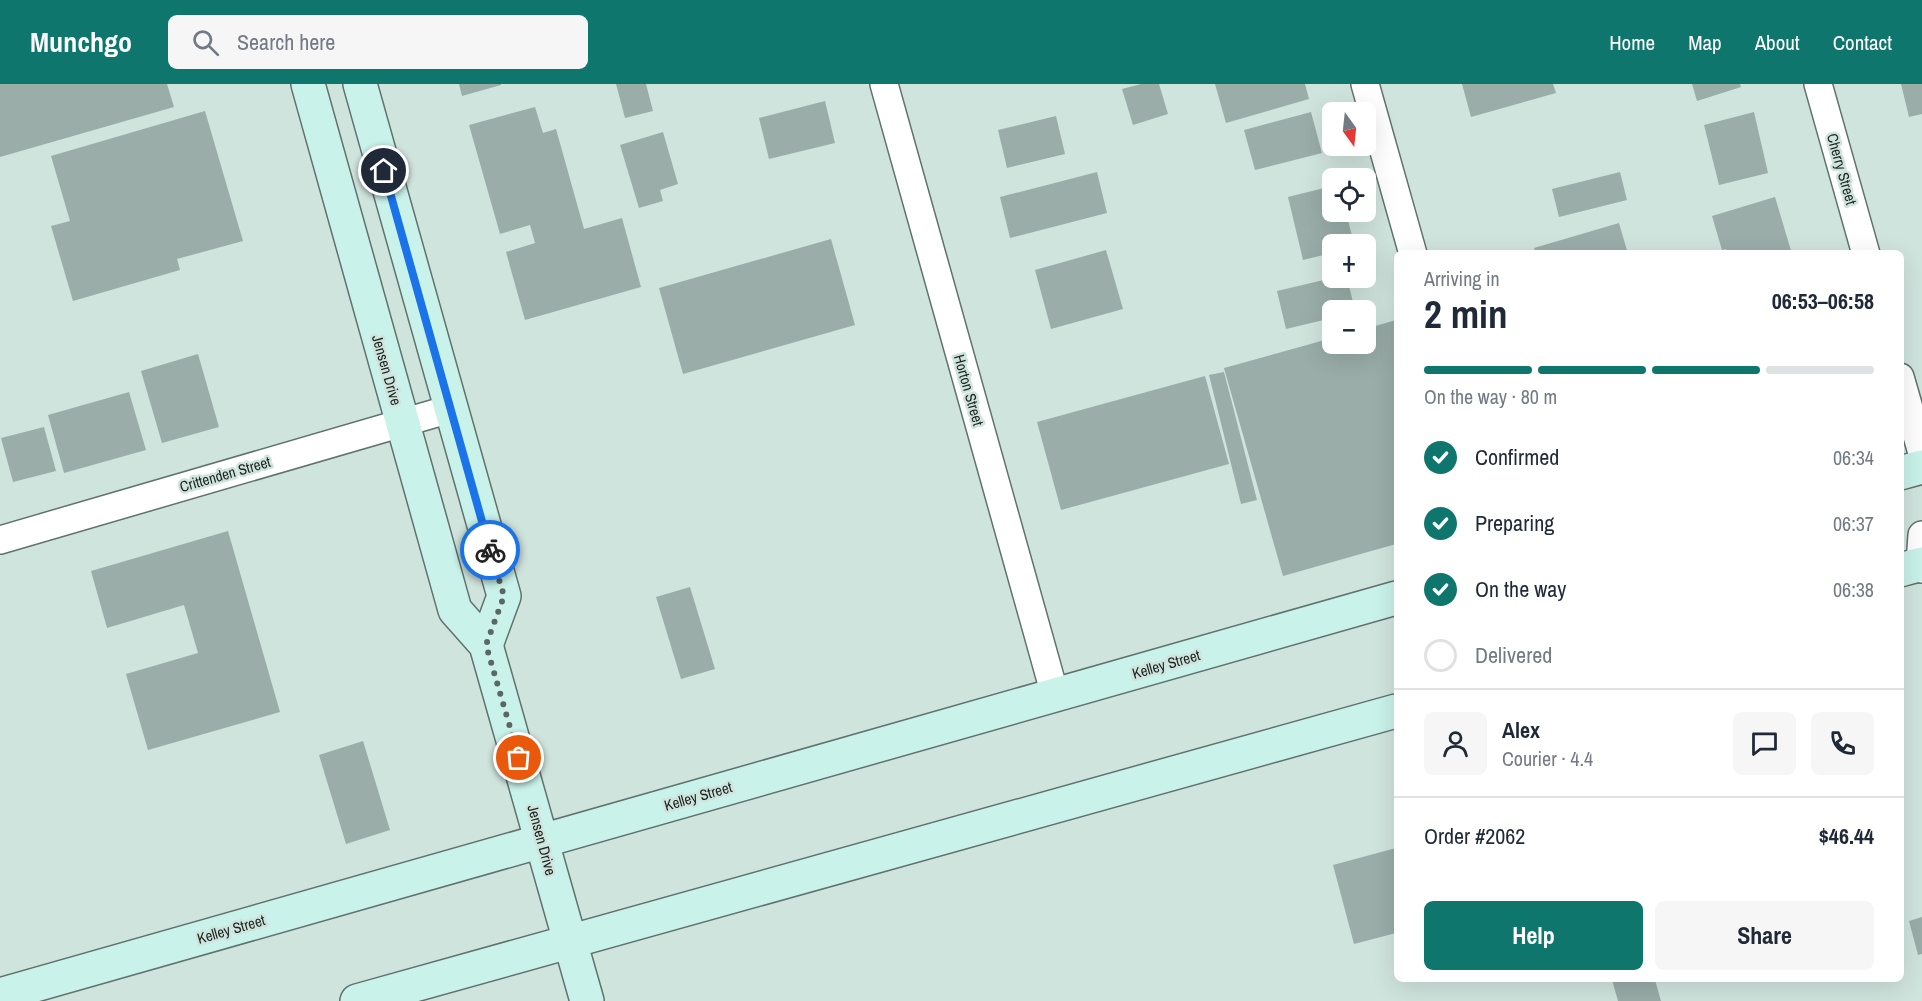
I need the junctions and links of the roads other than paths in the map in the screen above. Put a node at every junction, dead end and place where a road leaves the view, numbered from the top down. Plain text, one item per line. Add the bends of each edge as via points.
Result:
1 (308, 84) edge
2 (360, 84) edge
3 (884, 84) edge
4 (1365, 84) edge
5 (1818, 84) edge
6 (1412, 250) edge
7 (1865, 250) edge
8 (1904, 391) edge
9 (450, 409) junction
10 (402, 423) junction
11 (1922, 453) edge
12 (1922, 467) edge
13 (1904, 472) edge
14 (0, 540) edge
15 (1394, 599) edge
16 (486, 645) junction
17 (1055, 695) junction
18 (1394, 712) edge
19 (542, 841) junction
20 (570, 943) junction
21 (0, 995) edge
22 (357, 1001) edge
23 (587, 1001) edge

1 - 10 main road, Jensen Drive
2 - 9 main road
3 - 17 street, Horton Street
4 - 6 street
5 - 7 street, Cherry Street
8 - 11 street
9 - 10 street, Crittenden Street
9 - 16 main road via 504,596
10 - 14 street, Crittenden Street
10 - 16 main road, Jensen Drive via 455,610
12 - 13 main road
15 - 17 main road, Kelley Street
16 - 19 main road, Jensen Drive
17 - 19 main road, Kelley Street
18 - 20 main road
19 - 20 main road, Jensen Drive
19 - 21 main road, Kelley Street
20 - 22 main road
20 - 23 main road, Jensen Drive

